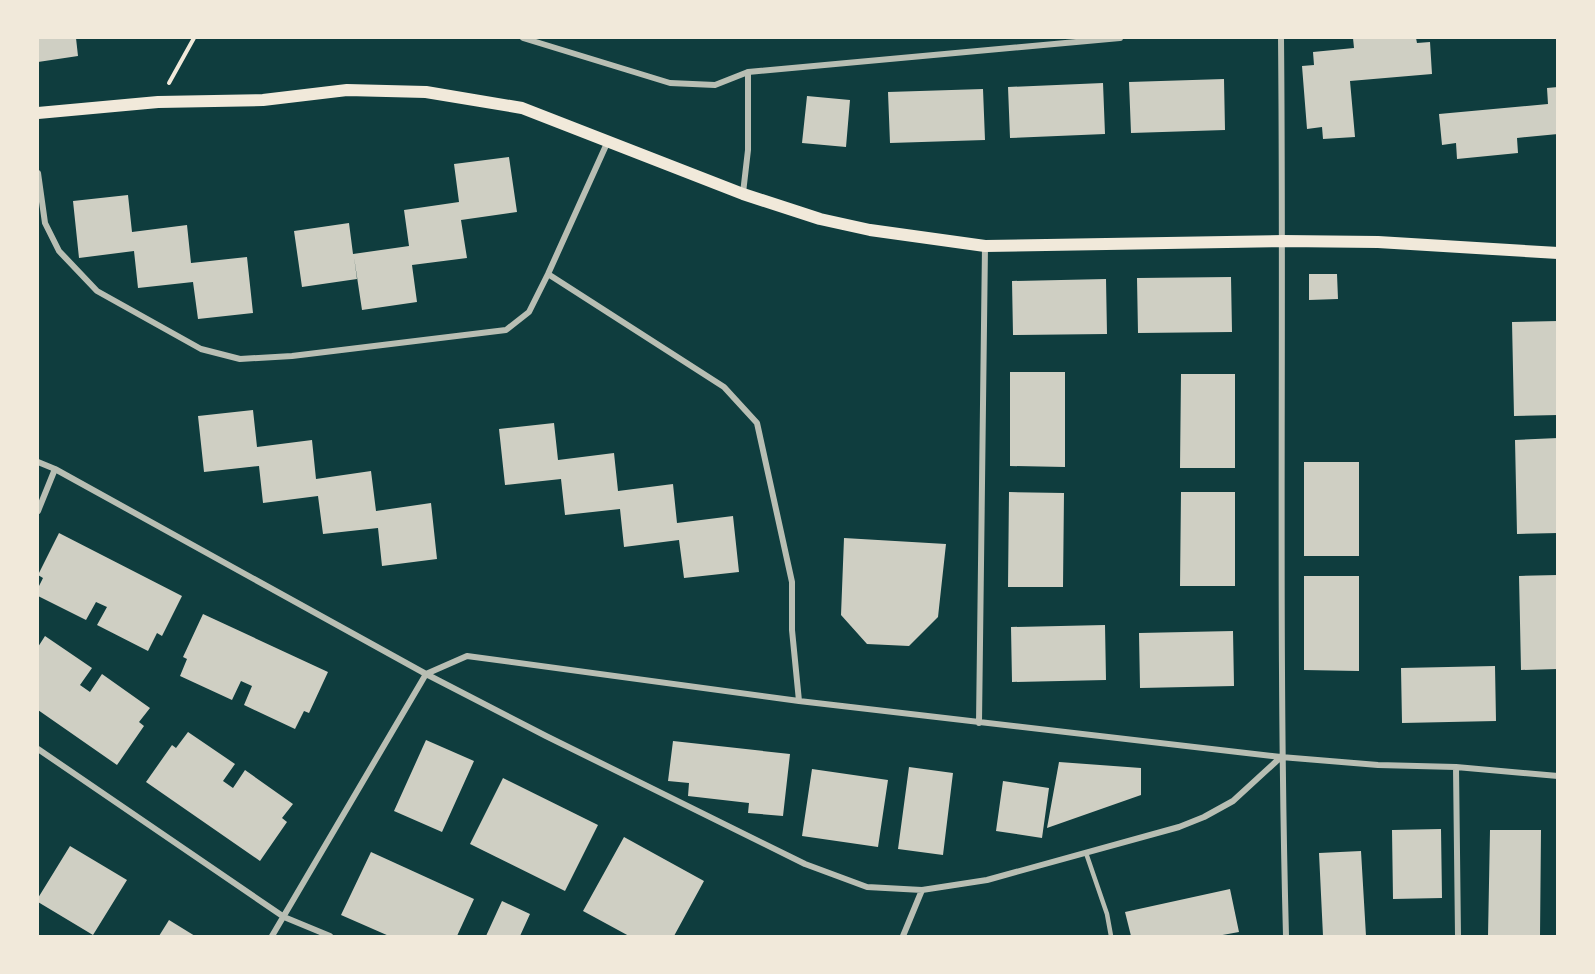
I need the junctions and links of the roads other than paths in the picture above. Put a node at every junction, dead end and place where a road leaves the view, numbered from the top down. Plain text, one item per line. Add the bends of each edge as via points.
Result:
1 (523, 38) edge
2 (1120, 38) edge
3 (1281, 38) edge
4 (748, 72) junction
5 (38, 113) edge
6 (608, 141) junction
7 (38, 173) edge
8 (743, 194) junction
9 (1283, 241) junction
10 (985, 246) junction
11 (1557, 253) edge
12 (548, 274) junction
13 (38, 462) edge
14 (54, 469) junction
15 (38, 511) edge
16 (426, 674) junction
17 (799, 701) junction
18 (979, 723) junction
19 (38, 749) edge
20 (1281, 757) junction
21 (1456, 766) junction
22 (1557, 776) edge
23 (1086, 853) junction
24 (922, 890) junction
25 (284, 917) junction
26 (272, 936) edge
27 (330, 936) edge
28 (903, 936) edge
29 (1111, 936) edge
30 (1286, 936) edge
31 (1458, 936) edge

1 - 4 street via 670,83 715,84
2 - 4 street
3 - 9 street
4 - 8 street via 748,150
5 - 6 main road via 158,102 263,100 347,90 426,92 522,108
6 - 8 main road
6 - 12 street
7 - 12 street via 45,223 59,251 98,291 201,349 240,359 506,330 529,312
8 - 10 main road via 820,219 870,230
9 - 10 main road
9 - 11 main road via 1378,242
9 - 20 street
10 - 18 street
12 - 17 street via 724,387 757,423 792,582
13 - 14 street
14 - 15 street
14 - 16 street
16 - 17 street via 467,656
16 - 24 street via 805,864 867,887
16 - 25 street
17 - 18 street
18 - 20 street
19 - 25 street
20 - 21 street via 1378,765
20 - 23 street via 1233,801 1204,817
20 - 30 street
21 - 22 street
21 - 31 street
23 - 24 street via 987,880
23 - 29 lane
24 - 28 street
25 - 26 street
25 - 27 street

